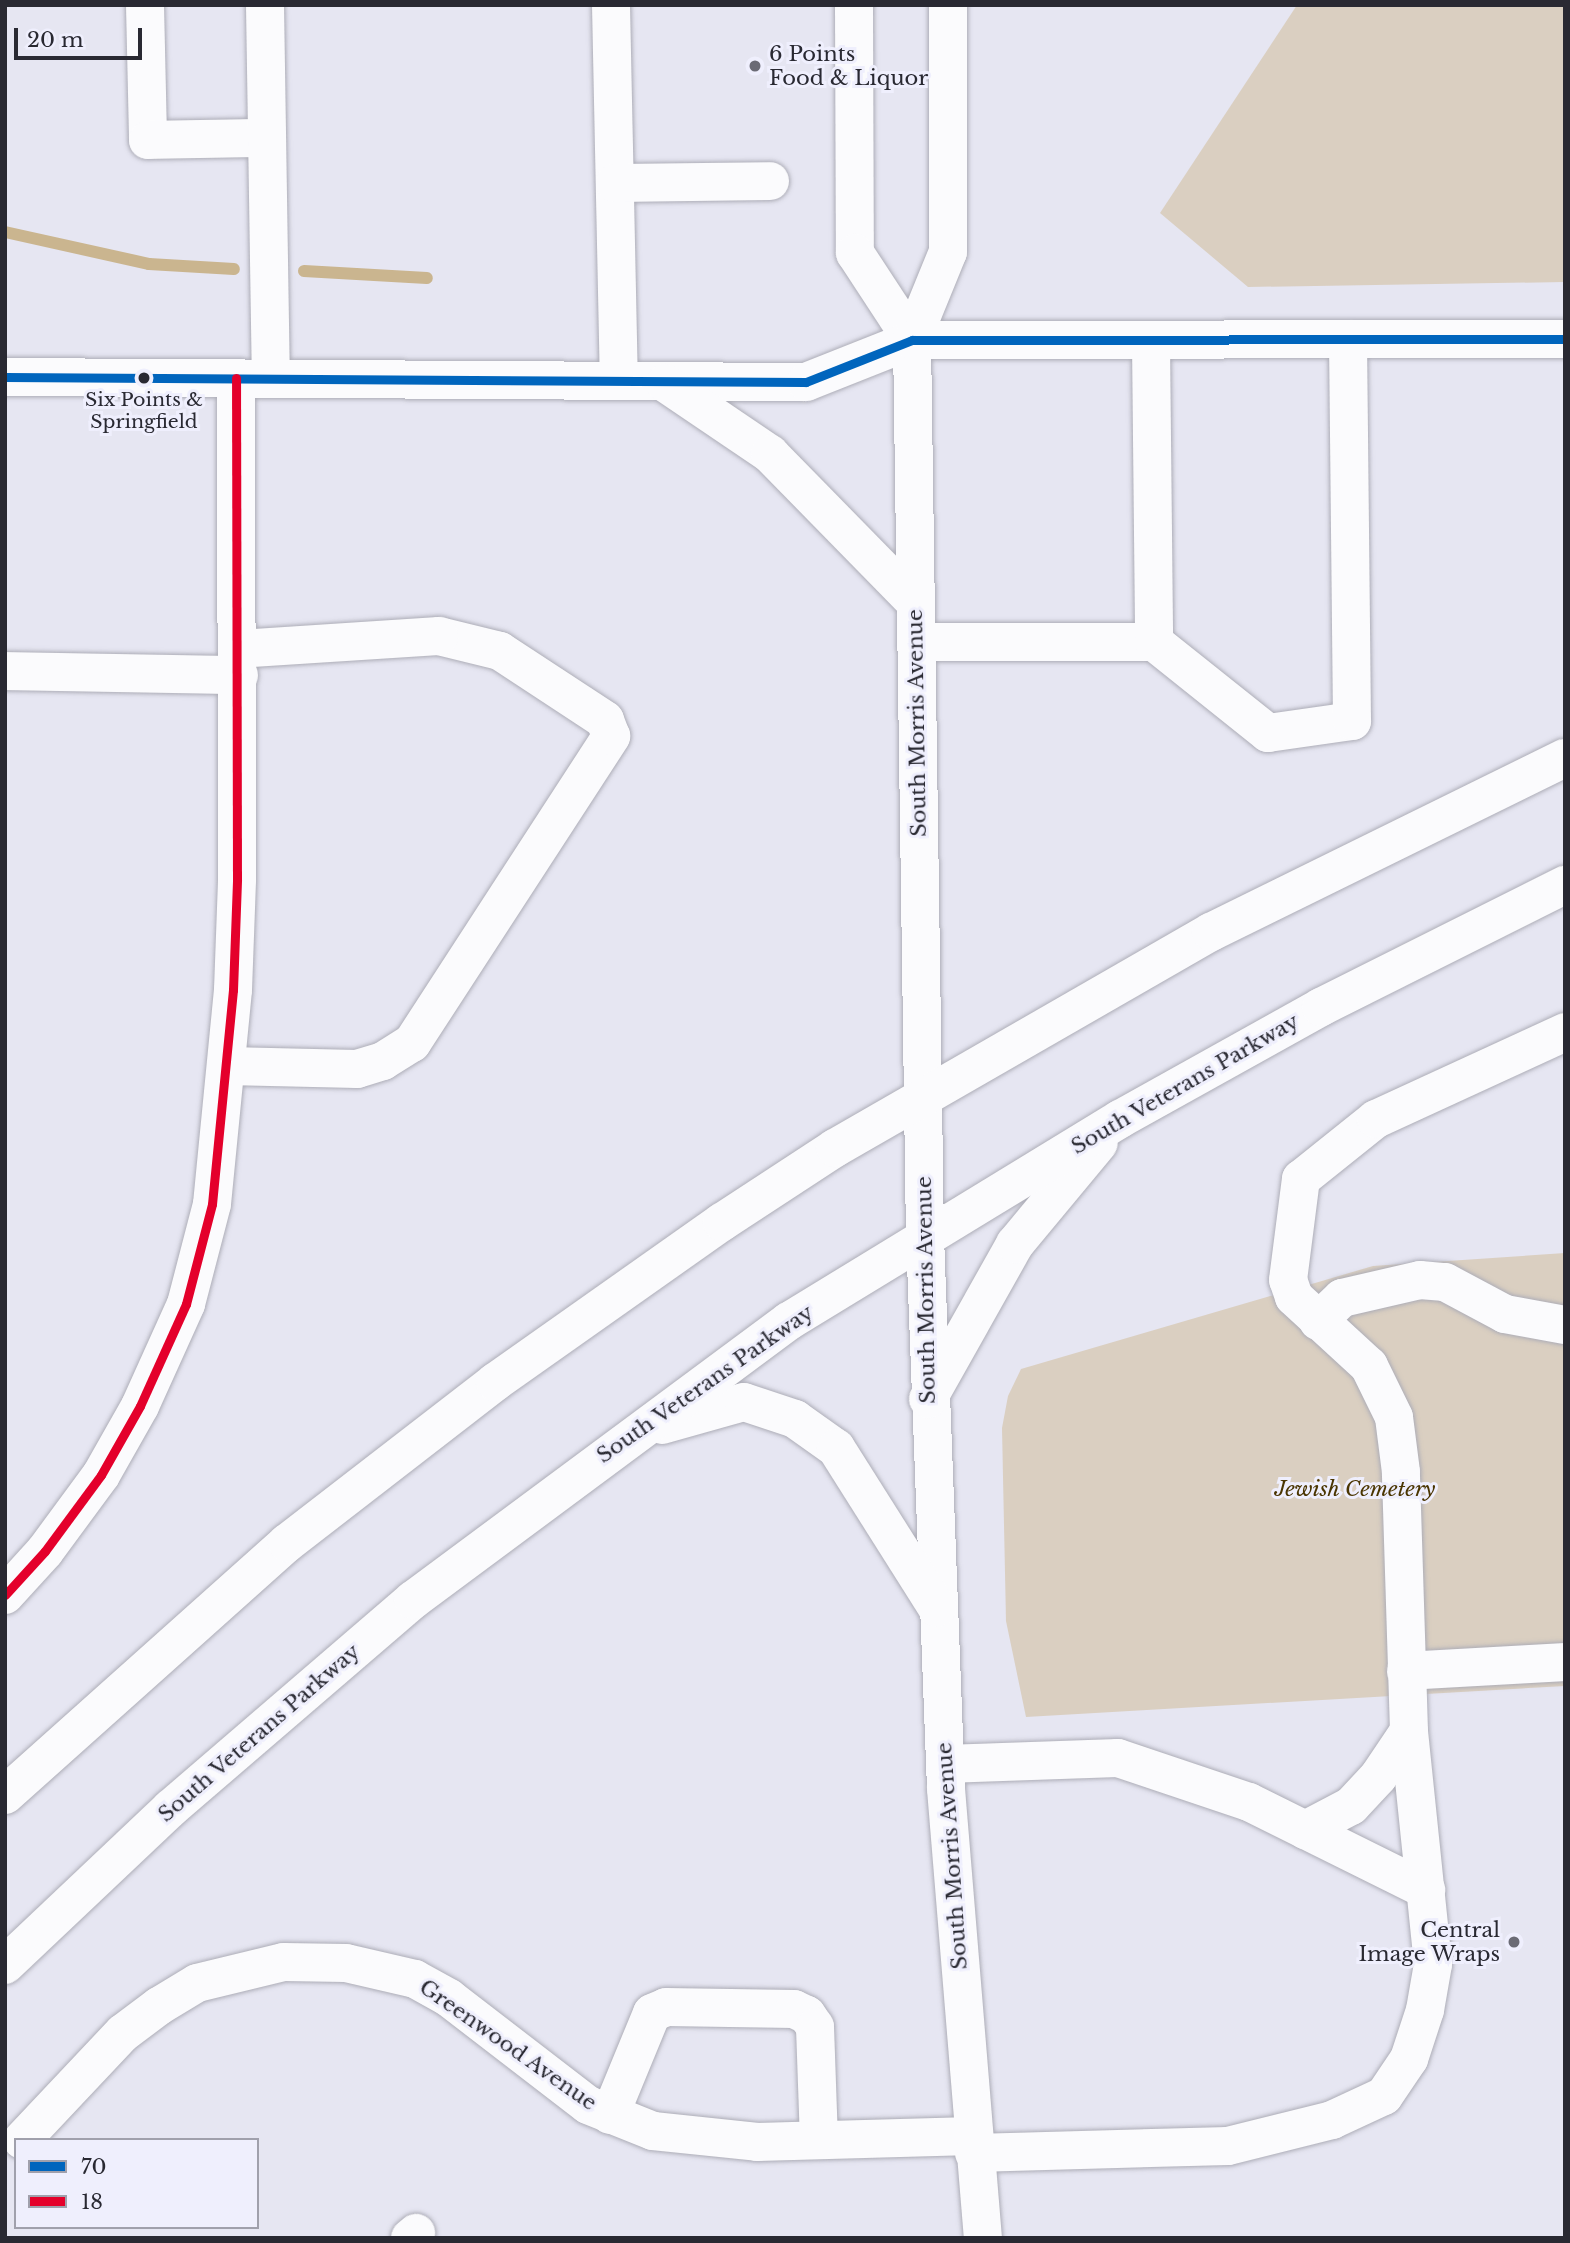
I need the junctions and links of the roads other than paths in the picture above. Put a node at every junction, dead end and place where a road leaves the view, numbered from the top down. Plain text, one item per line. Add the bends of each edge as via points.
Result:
1 (145, 5) edge
2 (265, 5) edge
3 (611, 5) edge
4 (854, 5) edge
5 (948, 5) edge
6 (267, 138) junction
7 (770, 181) dead end
8 (615, 183) junction
9 (1565, 339) edge
10 (912, 340) junction
11 (1348, 340) junction
12 (1151, 342) junction
13 (5, 377) edge
14 (253, 378) junction
15 (620, 381) junction
16 (665, 383) junction
17 (915, 602) junction
18 (916, 642) junction
19 (1154, 642) junction
20 (239, 662) junction
21 (5, 671) edge
22 (1565, 758) edge
23 (1565, 885) edge
24 (1565, 1032) edge
25 (228, 1066) junction
26 (922, 1098) junction
27 (1120, 1119) junction
28 (925, 1237) junction
29 (1318, 1321) junction
30 (1565, 1325) edge
31 (928, 1399) junction
32 (637, 1432) junction
33 (5, 1595) edge
34 (937, 1608) junction
35 (1565, 1662) edge
36 (1406, 1671) junction
37 (1409, 1731) junction
38 (945, 1764) junction
39 (5, 1794) edge
40 (1305, 1830) junction
41 (1426, 1890) junction
42 (5, 1965) edge
43 (610, 2115) junction
44 (24, 2138) edge
45 (819, 2140) junction
46 (973, 2144) junction
47 (983, 2238) edge

1 - 6 main road via 148,140
2 - 6 main road
3 - 8 main road
4 - 10 main road via 855,253
5 - 10 main road, South Morris Avenue via 948,252
6 - 14 main road
7 - 8 main road
8 - 15 main road
9 - 11 main road
10 - 12 main road
10 - 16 main road via 806,382
10 - 17 main road, South Morris Avenue
11 - 12 main road
11 - 19 main road via 1352,721 1268,733
12 - 19 main road
13 - 14 main road
14 - 15 main road
14 - 20 main road
15 - 16 main road
16 - 17 main road via 770,454
17 - 18 main road, South Morris Avenue
18 - 19 main road
18 - 26 main road, South Morris Avenue
20 - 21 main road
20 - 25 main road
20 - 25 main road via 439,636 500,651 605,720 611,736 412,1042 383,1061 357,1069
22 - 26 main road via 1211,932
23 - 27 main road, South Veterans Parkway via 1321,1006
24 - 29 main road, Greenwood Avenue via 1376,1119 1301,1180 1288,1280 1294,1297
25 - 33 main road via 212,1204 187,1304 140,1406 101,1475 45,1551
26 - 28 main road, South Morris Avenue
26 - 39 main road via 722,1222 495,1382 278,1551
27 - 28 main road, South Veterans Parkway
27 - 31 main road via 1015,1244
28 - 31 main road, South Morris Avenue
28 - 32 main road, South Veterans Parkway via 789,1321
29 - 30 main road via 1342,1298 1420,1280 1446,1282 1505,1314
29 - 36 main road, Greenwood Avenue via 1369,1367 1394,1417 1401,1472
31 - 34 main road, South Morris Avenue
32 - 34 main road via 744,1402 795,1419 836,1448
32 - 42 main road, South Veterans Parkway via 482,1544 229,1756
34 - 38 main road, South Morris Avenue
35 - 36 main road
36 - 37 main road, Greenwood Avenue
37 - 40 main road via 1378,1777 1351,1806
37 - 41 main road, Greenwood Avenue
38 - 40 main road via 1118,1758 1249,1802
38 - 46 main road, South Morris Avenue
40 - 41 main road
41 - 46 main road, Greenwood Avenue via 1433,1964 1425,2010 1409,2059 1384,2096 1332,2120 1228,2147
43 - 44 main road, Greenwood Avenue via 556,2084 449,1998 415,1979 346,1963 284,1962 197,1983 159,2006 123,2033
43 - 45 main road, Greenwood Avenue via 653,2131 699,2139
43 - 45 main road via 652,2013 666,2007 794,2009 807,2015 815,2027
45 - 46 main road, Greenwood Avenue
46 - 47 main road, South Morris Avenue

